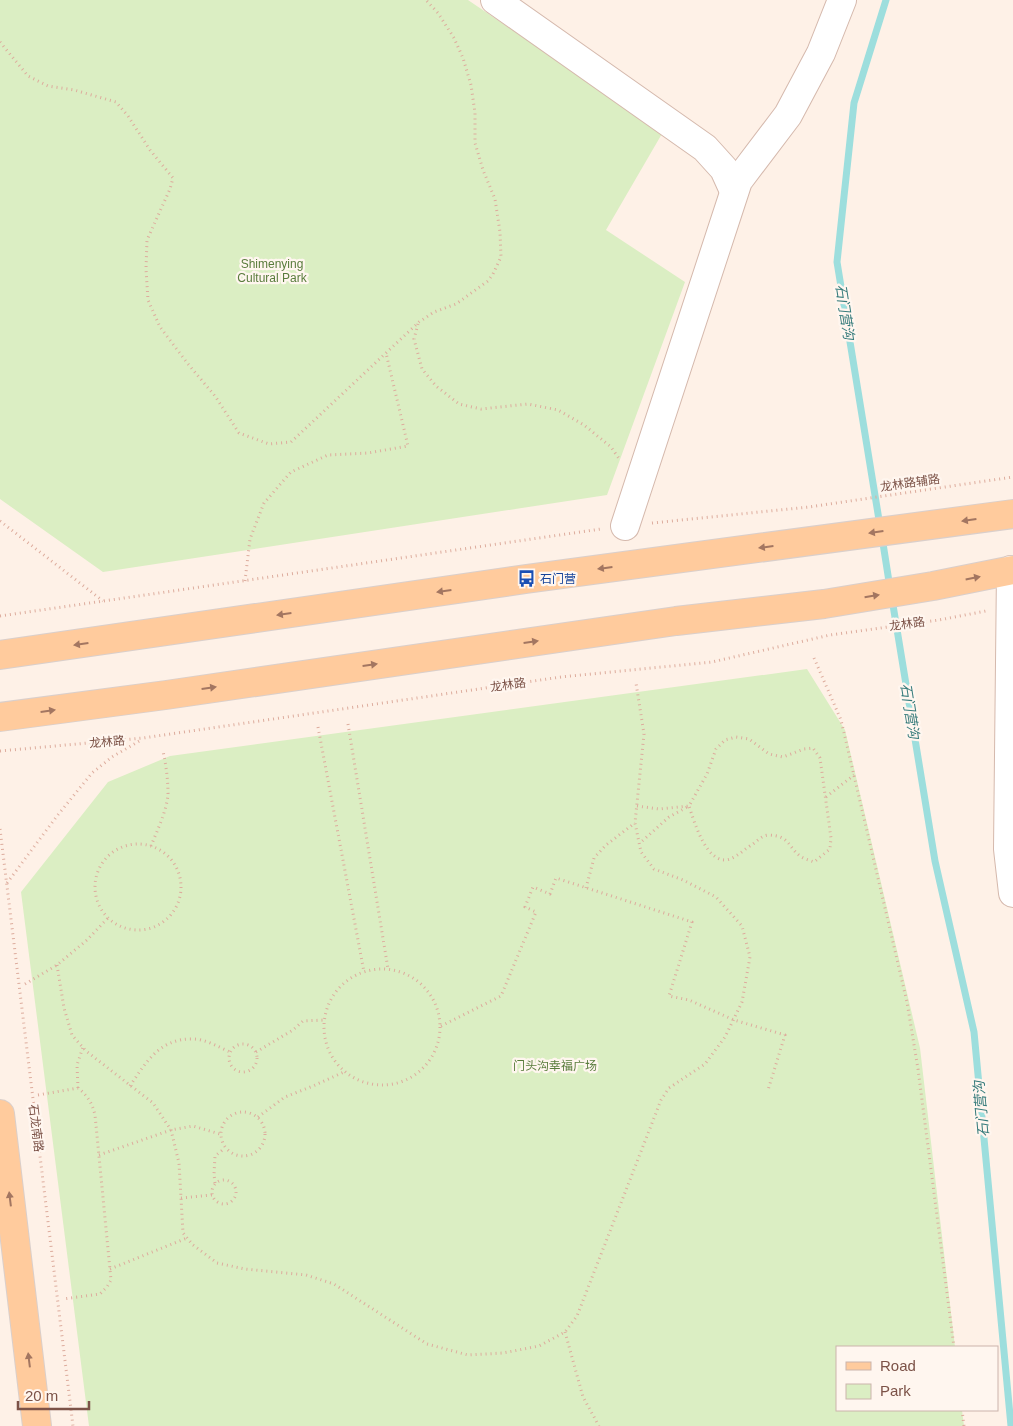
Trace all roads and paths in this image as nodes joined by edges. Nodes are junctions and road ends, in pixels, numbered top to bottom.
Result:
1 (426, 0) edge
2 (495, 0) edge
3 (842, 0) edge
4 (0, 42) edge
5 (734, 190) junction
6 (419, 322) junction
7 (386, 353) junction
8 (621, 462) dead end
9 (1013, 477) edge
10 (1013, 514) edge
11 (0, 521) edge
12 (624, 526) junction
13 (1012, 570) edge
14 (245, 581) junction
15 (103, 601) junction
16 (1012, 606) junction
17 (0, 616) edge
18 (0, 655) edge
19 (814, 658) dead end
20 (636, 683) dead end
21 (0, 717) edge
22 (348, 724) dead end
23 (318, 727) dead end
24 (143, 738) junction
25 (163, 750) dead end
26 (0, 751) edge
27 (854, 775) junction
28 (826, 797) junction
29 (637, 806) junction
30 (689, 806) junction
31 (636, 823) junction
32 (0, 829) edge
33 (640, 843) junction
34 (151, 846) junction
35 (6, 884) junction
36 (586, 888) junction
37 (1013, 893) edge
38 (108, 918) junction
39 (57, 965) junction
40 (388, 970) junction
41 (364, 973) junction
42 (25, 984) dead end
43 (324, 1020) junction
44 (734, 1020) junction
45 (441, 1026) junction
46 (82, 1047) junction
47 (230, 1052) junction
48 (256, 1052) junction
49 (344, 1072) junction
50 (130, 1086) junction
51 (78, 1088) junction
52 (768, 1090) dead end
53 (38, 1095) dead end
54 (0, 1114) edge
55 (258, 1117) junction
56 (171, 1130) junction
57 (220, 1134) junction
58 (225, 1148) junction
59 (99, 1155) junction
60 (215, 1184) junction
61 (212, 1195) junction
62 (181, 1198) junction
63 (187, 1238) junction
64 (110, 1269) junction
65 (62, 1299) dead end
66 (565, 1332) junction
67 (954, 1346) edge
68 (962, 1411) edge
69 (37, 1426) edge
70 (73, 1426) edge
71 (599, 1426) edge
72 (964, 1426) edge

1 - 6 path
2 - 5 street
3 - 5 street
4 - 7 path
5 - 12 street
6 - 7 path
6 - 8 path
7 - 14 path
9 - 12 path, 龙林路辅路
10 -> 18 main road
11 - 15 path
12 - 14 path
13 - 16 street
21 -> 13 main road
14 - 15 path
15 - 17 path
16 - 24 path, 龙林路
16 - 37 street
19 - 27 path
20 - 29 path
22 - 40 path
23 - 41 path
24 - 26 path, 龙林路
24 - 35 path
25 - 34 path
27 - 28 path
27 - 67 path
28 - 30 path
28 - 30 path
29 - 30 path
29 - 31 path
30 - 33 path
31 - 33 path
31 - 36 path
32 - 35 path, 石龙南路
33 - 44 path
34 - 38 path
34 - 38 path
35 - 70 path, 石龙南路
36 - 44 path
36 - 45 path
38 - 39 path
39 - 42 path
39 - 46 path
40 - 41 path
40 - 45 path
41 - 43 path
43 - 48 path
43 - 49 path
44 - 52 path
44 - 66 path
45 - 49 path
46 - 50 path
46 - 51 path
47 - 48 path
47 - 48 path
47 - 50 path
49 - 55 path
50 - 56 path
51 - 53 path
51 - 59 path
69 -> 54 main road
55 - 57 path
55 - 58 path
56 - 57 path
56 - 59 path
56 - 62 path
57 - 58 path
58 - 60 path
59 - 64 path
60 - 61 path
60 - 61 path
61 - 62 path
62 - 63 path
63 - 64 path
63 - 66 path
64 - 65 path
66 - 71 path
68 - 72 path

